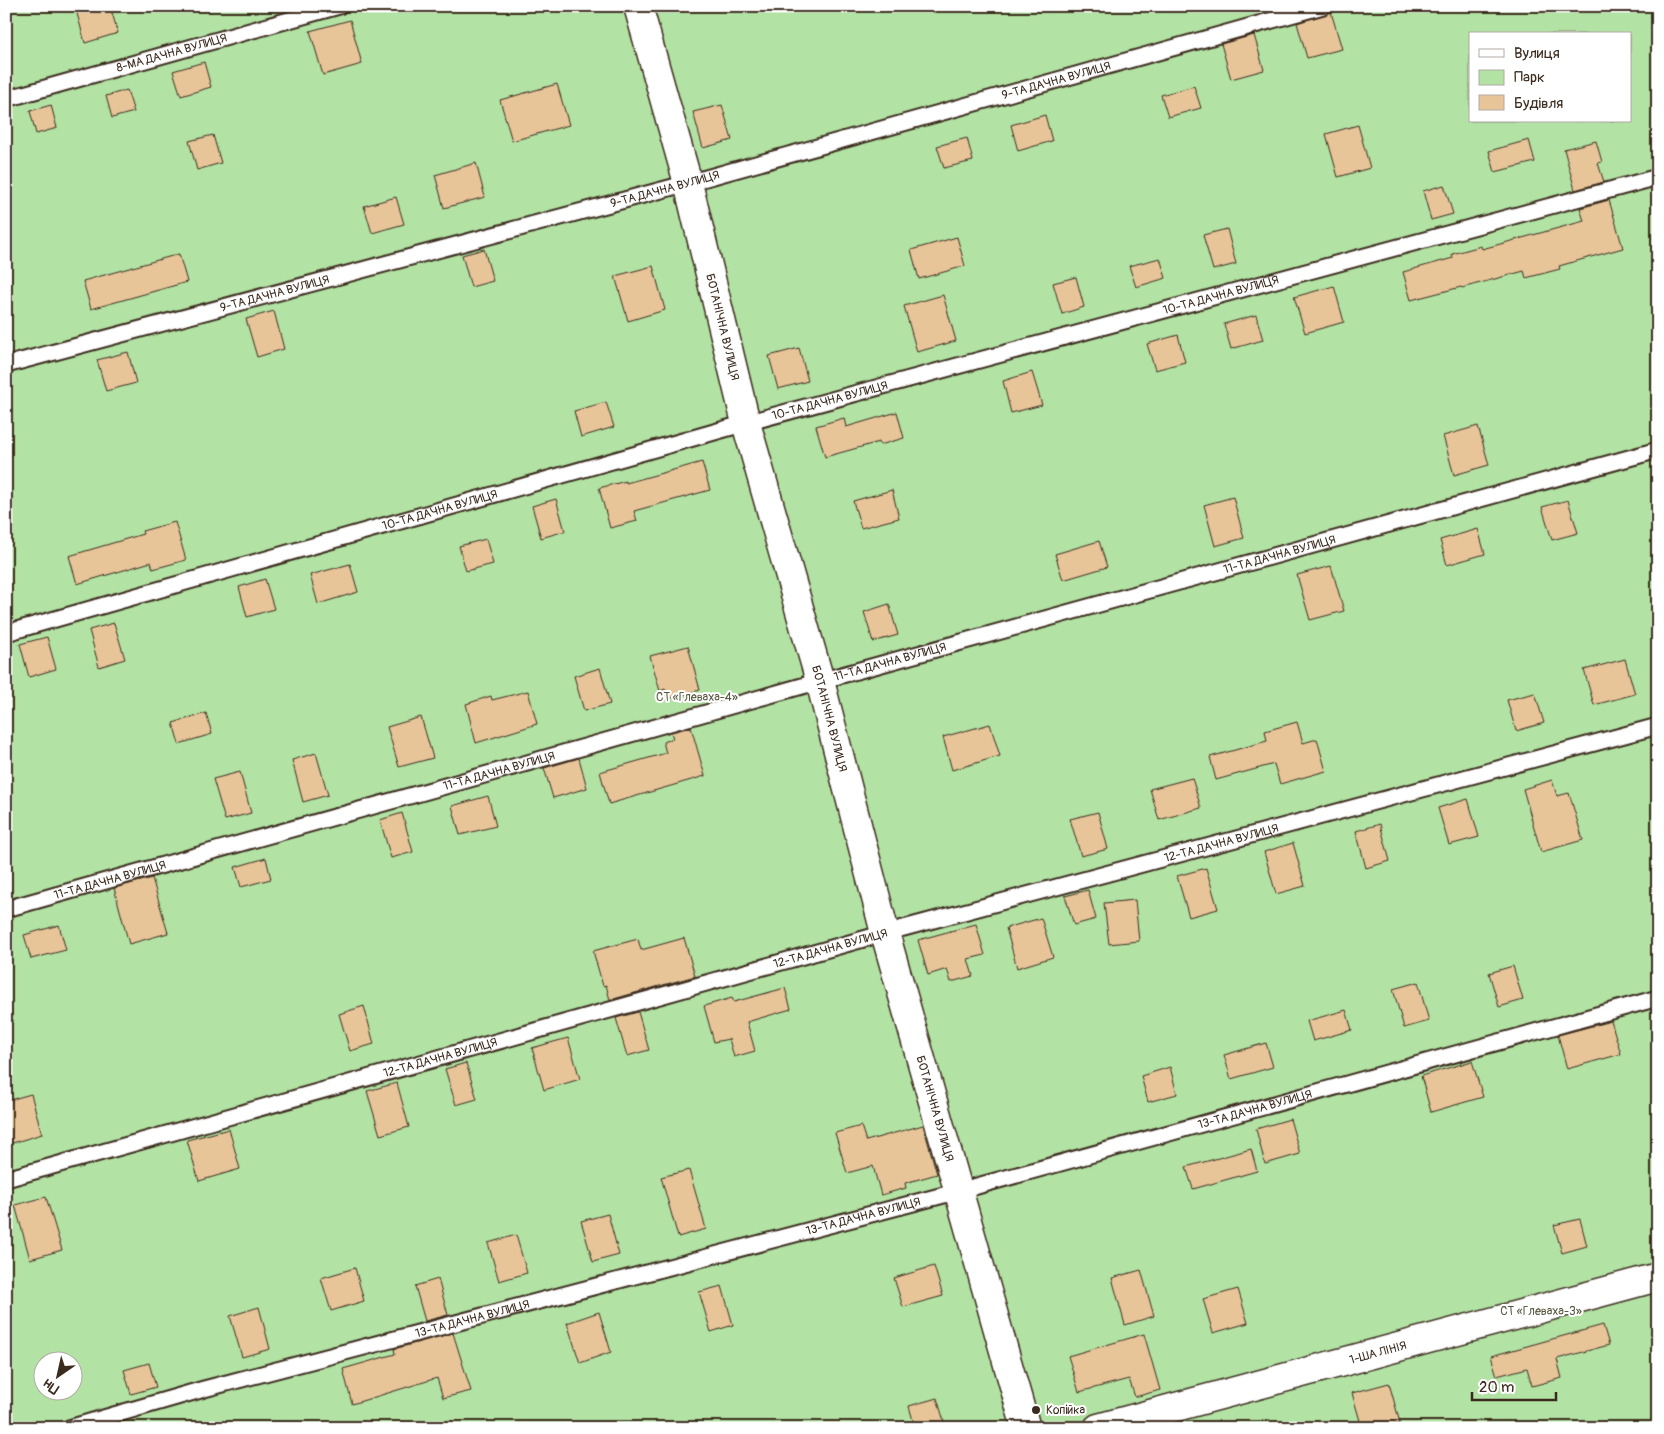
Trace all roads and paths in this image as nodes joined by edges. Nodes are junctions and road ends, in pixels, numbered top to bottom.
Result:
1 (339, 6) edge
2 (638, 6) edge
3 (1323, 6) edge
4 (6, 99) edge
5 (1658, 177) edge
6 (688, 183) junction
7 (6, 365) edge
8 (746, 423) junction
9 (1658, 450) edge
10 (6, 633) edge
11 (820, 681) junction
12 (1658, 726) edge
13 (6, 909) edge
14 (885, 933) junction
15 (1658, 998) edge
16 (6, 1179) edge
17 (959, 1191) junction
18 (1658, 1277) edge
19 (69, 1428) edge
20 (1026, 1428) edge
21 (1098, 1428) edge

1 - 4 lane, 8-МА ДАЧНА ВУЛИЦЯ
2 - 6 street, БОТАНІЧНА ВУЛИЦЯ
3 - 6 lane, 9-ТА ДАЧНА ВУЛИЦЯ
5 - 8 lane, 10-ТА ДАЧНА ВУЛИЦЯ
6 - 7 lane, 9-ТА ДАЧНА ВУЛИЦЯ
6 - 8 street, БОТАНІЧНА ВУЛИЦЯ
8 - 10 lane, 10-ТА ДАЧНА ВУЛИЦЯ
8 - 11 street, БОТАНІЧНА ВУЛИЦЯ
9 - 11 lane, 11-ТА ДАЧНА ВУЛИЦЯ
11 - 13 lane, 11-ТА ДАЧНА ВУЛИЦЯ
11 - 14 street, БОТАНІЧНА ВУЛИЦЯ
12 - 14 lane, 12-ТА ДАЧНА ВУЛИЦЯ
14 - 16 lane, 12-ТА ДАЧНА ВУЛИЦЯ
14 - 17 street, БОТАНІЧНА ВУЛИЦЯ
15 - 17 lane, 13-ТА ДАЧНА ВУЛИЦЯ
17 - 19 lane, 13-ТА ДАЧНА ВУЛИЦЯ
17 - 20 street, БОТАНІЧНА ВУЛИЦЯ
18 - 21 street, 1-ША ЛІНІЯ

